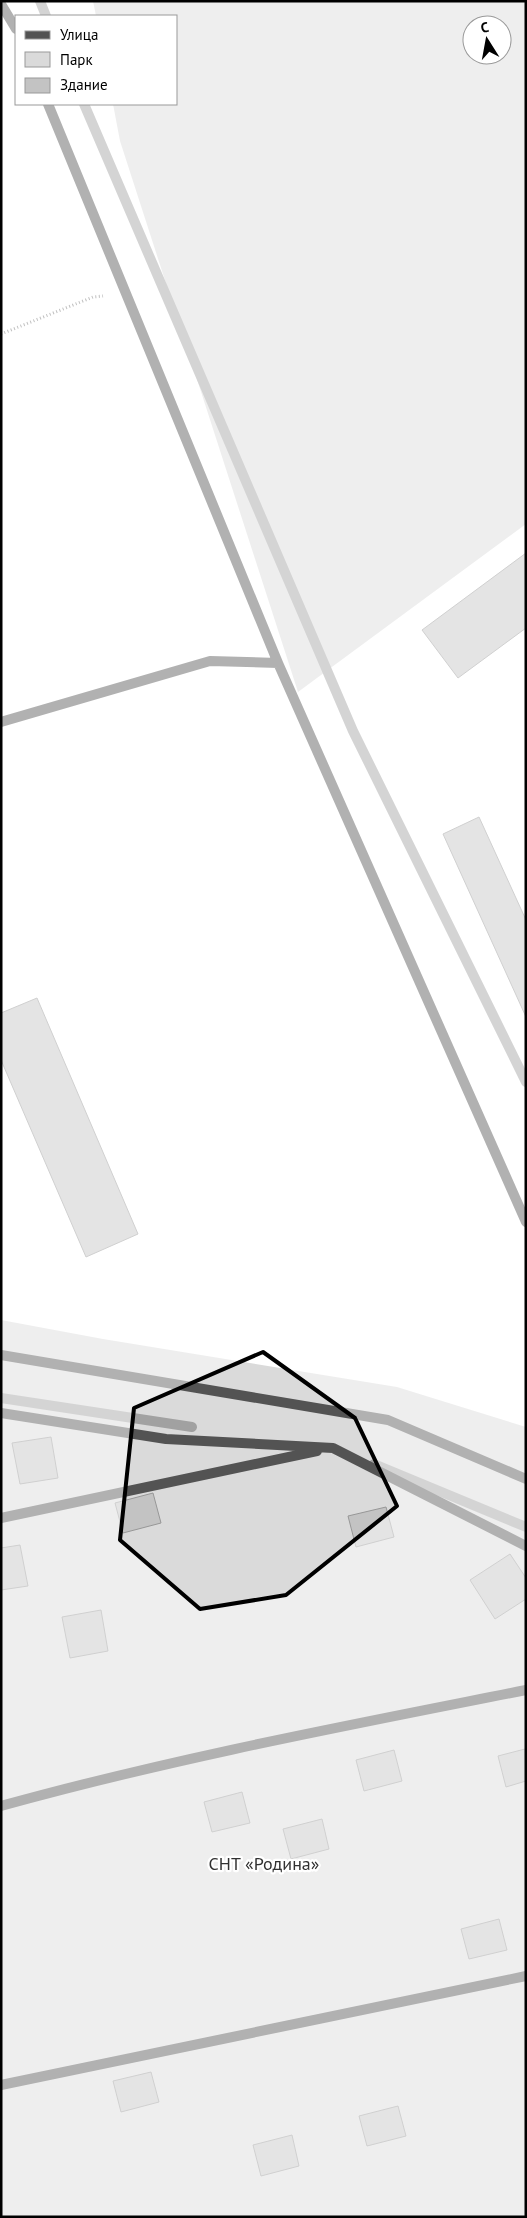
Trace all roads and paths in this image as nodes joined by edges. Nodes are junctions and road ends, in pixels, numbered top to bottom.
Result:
1 (1, 4) edge
2 (15, 27) edge
3 (48, 105) edge
4 (127, 294) junction
5 (1, 334) edge
6 (278, 662) junction
7 (1, 722) edge
8 (526, 1222) edge
9 (1, 1355) edge
10 (1, 1414) edge
11 (333, 1448) junction
12 (526, 1479) edge
13 (1, 1518) edge
14 (526, 1546) edge
15 (526, 1690) edge
16 (1, 1806) edge
17 (526, 1976) edge
18 (1, 2085) edge

1 - 2 street
3 - 4 street
4 - 5 path
4 - 6 street
6 - 7 street
6 - 8 street
9 - 12 street
10 - 11 street
11 - 13 street
11 - 14 street
15 - 16 street
17 - 18 street

